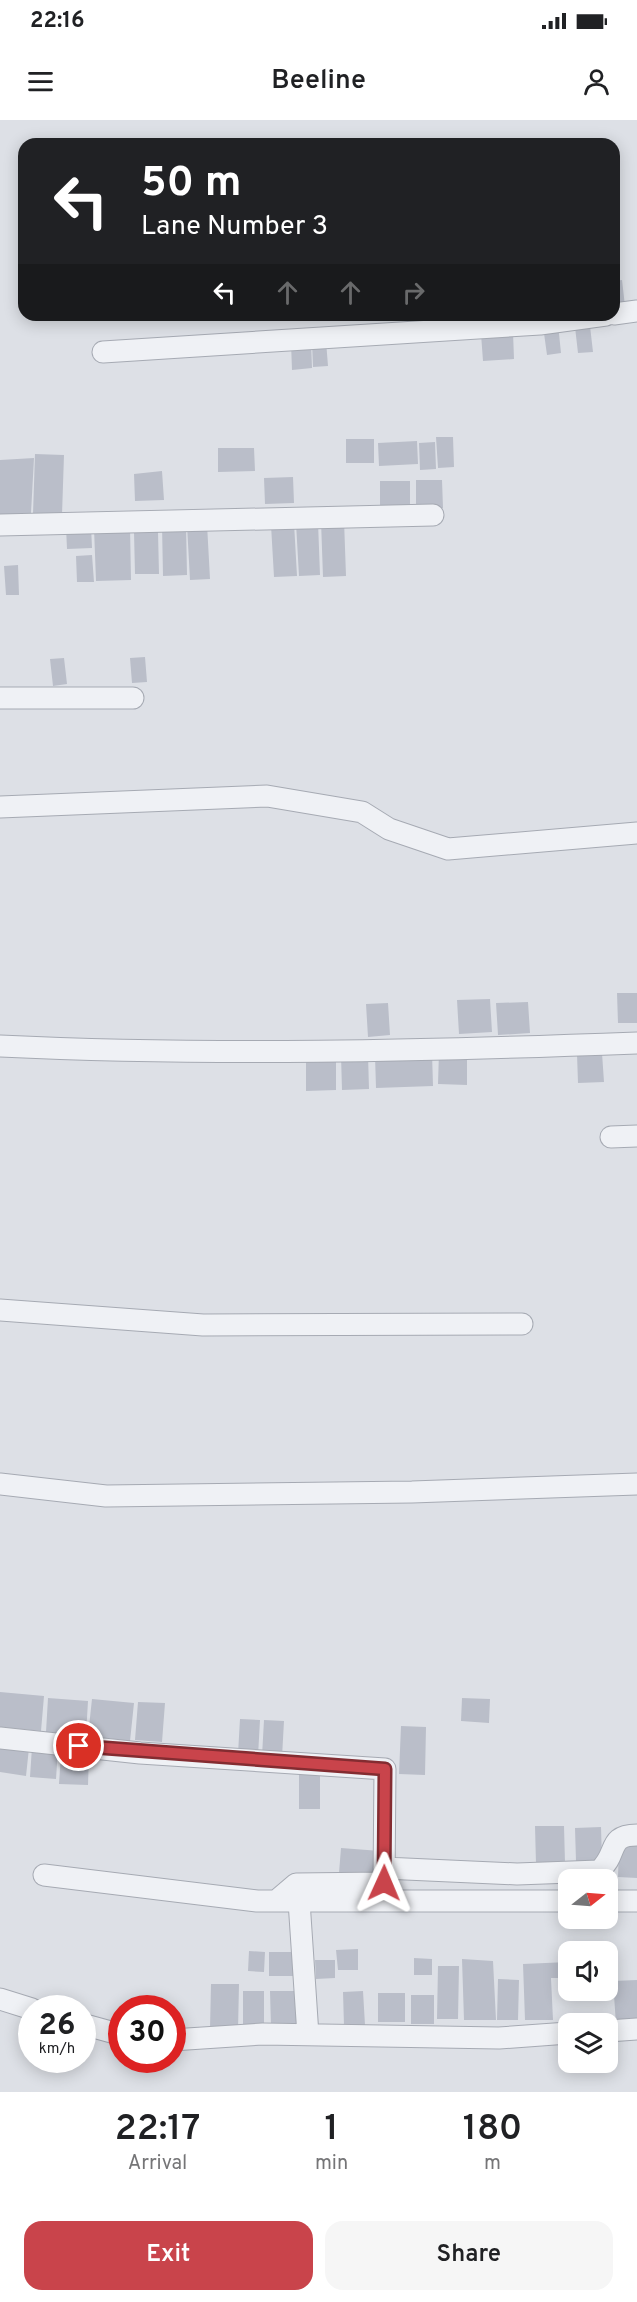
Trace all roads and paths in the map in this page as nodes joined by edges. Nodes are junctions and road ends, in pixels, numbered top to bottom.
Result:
1 (637, 311) edge
2 (620, 313) edge
3 (562, 321) edge
4 (103, 352) dead end
5 (434, 515) dead end
6 (0, 525) edge
7 (0, 698) edge
8 (132, 698) dead end
9 (0, 807) edge
10 (637, 833) edge
11 (637, 1043) edge
12 (0, 1046) edge
13 (611, 1137) dead end
14 (637, 1137) edge
15 (0, 1310) edge
16 (522, 1324) dead end
17 (0, 1484) edge
18 (637, 1484) edge
19 (0, 1738) edge
20 (637, 1834) edge
21 (384, 1868) junction
22 (44, 1875) dead end
23 (276, 1901) junction
24 (299, 1901) junction
25 (558, 1901) edge
26 (618, 1901) edge
27 (637, 1901) edge
28 (0, 1999) edge
29 (18, 2005) edge
30 (637, 2029) edge
31 (618, 2030) edge
32 (558, 2034) edge
33 (308, 2035) junction
34 (186, 2039) edge

1 - 2 street
3 - 4 street
5 - 6 street
7 - 8 street
9 - 10 street
11 - 12 street
13 - 14 street
15 - 16 street
17 - 18 street
19 - 21 street
20 - 21 street
21 - 23 street
22 - 23 street
23 - 24 street
24 - 25 street
24 - 33 street
26 - 27 street
28 - 29 street
30 - 31 street
32 - 33 street
33 - 34 street

